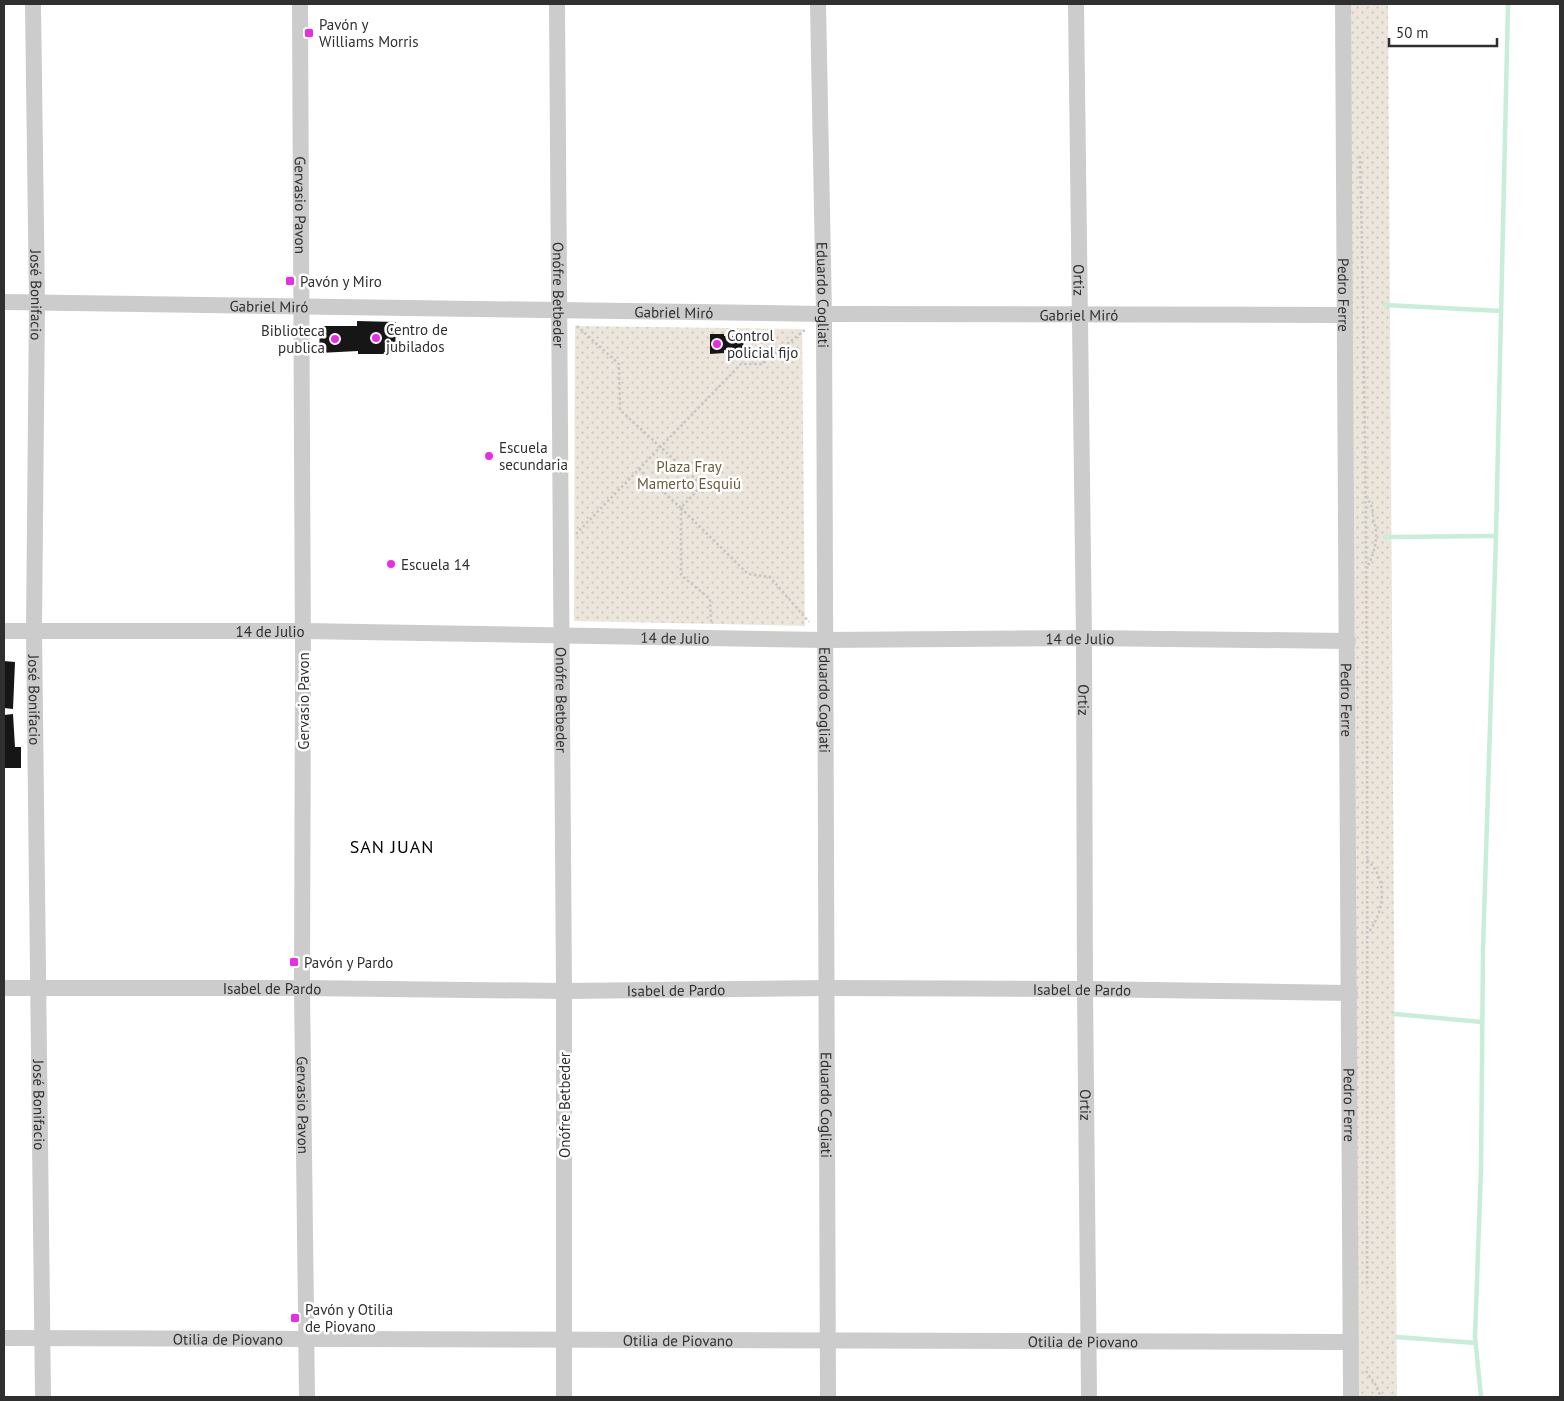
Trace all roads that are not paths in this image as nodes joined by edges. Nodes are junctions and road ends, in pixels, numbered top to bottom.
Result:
1 (33, 4) edge
2 (300, 4) edge
3 (557, 4) edge
4 (818, 4) edge
5 (1076, 4) edge
6 (1343, 4) edge
7 (4, 302) edge
8 (37, 303) junction
9 (302, 306) junction
10 (559, 310) junction
11 (824, 314) junction
12 (1080, 315) junction
13 (1344, 315) junction
14 (4, 631) edge
15 (34, 631) junction
16 (303, 631) junction
17 (562, 636) junction
18 (1084, 638) junction
19 (825, 640) junction
20 (1348, 640) junction
21 (37, 987) junction
22 (4, 988) edge
23 (302, 988) junction
24 (826, 988) junction
25 (1084, 989) junction
26 (564, 991) junction
27 (1350, 993) junction
28 (4, 1338) edge
29 (42, 1338) junction
30 (306, 1340) junction
31 (563, 1340) junction
32 (828, 1341) junction
33 (1088, 1341) junction
34 (1351, 1342) junction
35 (42, 1397) edge
36 (306, 1397) edge
37 (564, 1397) edge
38 (828, 1397) edge
39 (1089, 1397) edge
40 (1351, 1397) edge

1 - 8 street, José Bonifacio
2 - 9 street, Gervasio Pavon
3 - 10 street, Onófre Betbeder
4 - 11 street, Eduardo Cogliati
5 - 12 street, Ortiz
6 - 13 street, Pedro Ferre
7 - 8 street, Gabriel Miró
8 - 9 street, Gabriel Miró
8 - 15 street, José Bonifacio
9 - 10 street, Gabriel Miró
9 - 16 street, Gervasio Pavon
10 - 11 street, Gabriel Miró
10 - 17 street, Onófre Betbeder
11 - 12 street, Gabriel Miró
11 - 19 street, Eduardo Cogliati
12 - 13 street, Gabriel Miró
12 - 18 street, Ortiz
13 - 20 street, Pedro Ferre
14 - 15 street, 14 de Julio
15 - 16 street, 14 de Julio
15 - 21 street, José Bonifacio
16 - 17 street, 14 de Julio
16 - 23 street, Gervasio Pavon
17 - 19 street, 14 de Julio
17 - 26 street, Onófre Betbeder
18 - 19 street, 14 de Julio
18 - 20 street, 14 de Julio
18 - 25 street, Ortiz
19 - 24 street, Eduardo Cogliati
20 - 27 street, Pedro Ferre
21 - 22 street, Isabel de Pardo
21 - 23 street, Isabel de Pardo
21 - 29 street, José Bonifacio
23 - 26 street, Isabel de Pardo
23 - 30 street, Gervasio Pavon
24 - 25 street, Isabel de Pardo
24 - 26 street, Isabel de Pardo
24 - 32 street, Eduardo Cogliati
25 - 27 street, Isabel de Pardo
25 - 33 street, Ortiz
26 - 31 street, Onófre Betbeder
27 - 34 street, Pedro Ferre
28 - 29 street, Otilia de Piovano
29 - 30 street, Otilia de Piovano
29 - 35 street, José Bonifacio
30 - 31 street, Otilia de Piovano
30 - 36 street, Gervasio Pavon
31 - 32 street, Otilia de Piovano
31 - 37 street, Onófre Betbeder
32 - 33 street, Otilia de Piovano
32 - 38 street, Eduardo Cogliati
33 - 34 street, Otilia de Piovano
33 - 39 street, Ortiz
34 - 40 street, Pedro Ferre

